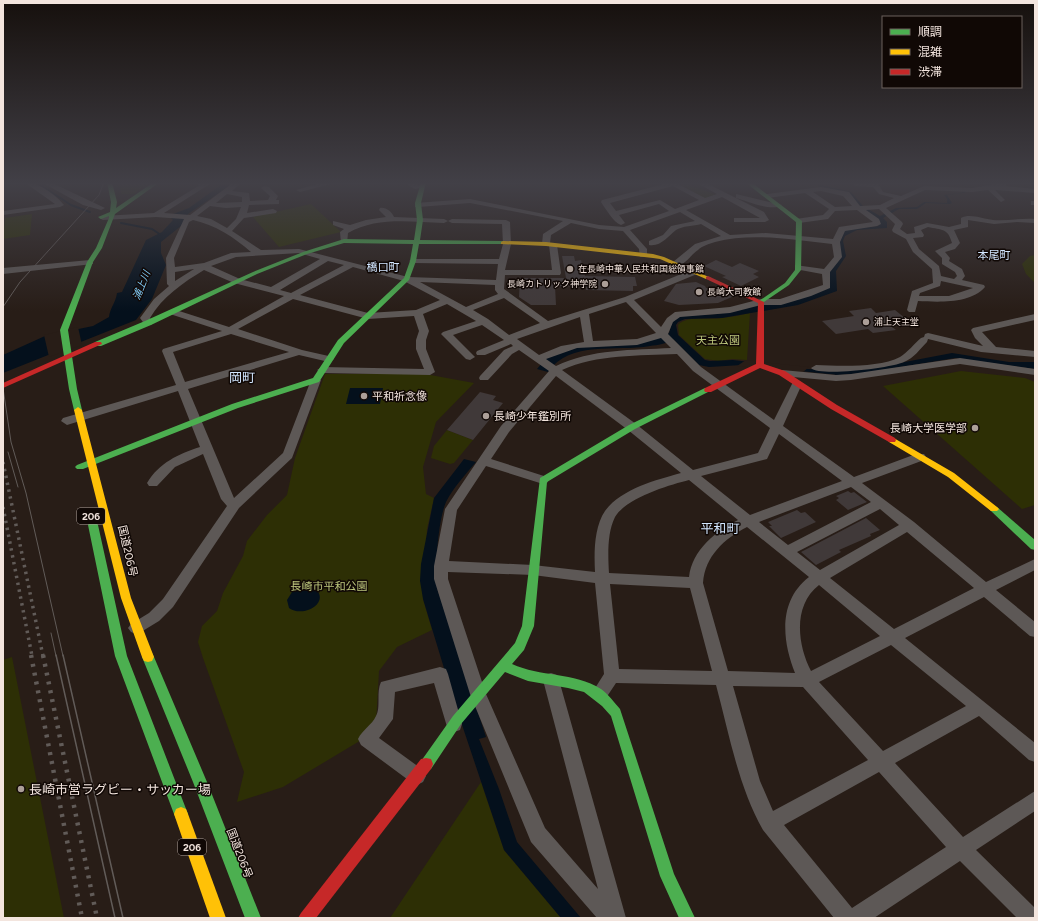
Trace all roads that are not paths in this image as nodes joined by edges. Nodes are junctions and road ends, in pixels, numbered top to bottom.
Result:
1 (98, 225) edge
2 (108, 225) edge
3 (184, 225) edge
4 (216, 225) edge
5 (236, 225) edge
6 (342, 225) edge
7 (360, 225) edge
8 (419, 225) edge
9 (506, 225) edge
10 (562, 225) edge
11 (589, 225) edge
12 (626, 225) edge
13 (688, 225) edge
14 (707, 225) edge
15 (799, 225) edge
16 (870, 225) edge
17 (899, 225) edge
18 (965, 225) edge
19 (623, 226) junction
20 (350, 228) junction
21 (97, 229) dead end
22 (949, 229) junction
23 (227, 231) junction
24 (907, 236) junction
25 (728, 237) junction
26 (799, 238) junction
27 (344, 240) junction
28 (416, 241) junction
29 (836, 242) junction
30 (507, 244) junction
31 (652, 244) dead end
32 (550, 245) junction
33 (86, 251) dead end
34 (287, 252) junction
35 (305, 253) junction
36 (643, 255) junction
37 (326, 259) junction
38 (413, 261) junction
39 (502, 262) junction
40 (86, 263) junction
41 (676, 264) junction
42 (351, 265) junction
43 (204, 266) junction
44 (798, 267) junction
45 (171, 270) junction
46 (3, 271) edge
47 (502, 272) junction
48 (694, 272) junction
49 (826, 272) junction
50 (937, 278) junction
51 (407, 279) junction
52 (237, 281) junction
53 (957, 281) junction
54 (500, 283) junction
55 (175, 286) junction
56 (69, 290) dead end
57 (273, 290) junction
58 (505, 294) junction
59 (291, 296) junction
60 (914, 298) junction
61 (628, 299) junction
62 (448, 300) junction
63 (761, 306) junction
64 (466, 310) junction
65 (912, 310) dead end
66 (173, 312) junction
67 (584, 312) junction
68 (418, 313) junction
69 (368, 316) junction
70 (1035, 317) edge
71 (485, 322) junction
72 (148, 323) junction
73 (547, 324) junction
74 (231, 330) junction
75 (664, 334) junction
76 (515, 341) junction
77 (589, 344) junction
78 (676, 347) junction
79 (992, 349) junction
80 (299, 352) junction
81 (481, 353) dead end
82 (1035, 354) edge
83 (62, 355) junction
84 (470, 357) dead end
85 (329, 359) junction
86 (541, 359) junction
87 (760, 365) junction
88 (554, 369) junction
89 (60, 372) dead end
90 (1035, 372) edge
91 (782, 373) joint
92 (319, 375) junction
93 (484, 378) dead end
94 (797, 379) junction
95 (719, 384) junction
96 (3, 386) edge
97 (182, 386) junction
98 (80, 417) junction
99 (67, 421) dead end
100 (196, 422) junction
101 (776, 426) junction
102 (632, 427) junction
103 (206, 449) junction
104 (920, 457) junction
105 (482, 461) junction
106 (92, 462) junction
107 (79, 467) dead end
108 (689, 474) junction
109 (543, 480) junction
110 (852, 482) junction
111 (153, 483) dead end
112 (880, 503) junction
113 (234, 505) junction
114 (90, 512) dead end
115 (747, 521) junction
116 (909, 525) junction
117 (1035, 546) edge
118 (785, 552) junction
119 (1035, 564) edge
120 (441, 566) junction
121 (533, 570) junction
122 (602, 578) junction
123 (819, 578) junction
124 (696, 583) junction
125 (985, 589) junction
126 (136, 628) junction
127 (1035, 631) edge
128 (891, 636) junction
129 (503, 666) junction
130 (612, 676) junction
131 (724, 678) junction
132 (551, 680) junction
133 (808, 680) junction
134 (600, 693) junction
135 (477, 696) junction
136 (980, 707) junction
137 (456, 722) junction
138 (1035, 754) edge
139 (880, 761) junction
140 (417, 776) junction
141 (1035, 800) edge
142 (770, 823) junction
143 (961, 849) junction
144 (218, 918) edge
145 (253, 918) edge
146 (306, 918) edge
147 (610, 918) edge
148 (616, 918) edge
149 (687, 918) edge
150 (846, 918) edge
151 (856, 918) edge
152 (1031, 918) edge

1 - 21 main road
2 - 40 main road, 国道206号 / 206
3 - 45 street
4 - 23 street
5 - 23 street
6 - 20 street
7 - 20 street
8 - 28 main road
9 - 30 street
10 - 32 street
11 - 19 street
12 - 19 street
13 - 31 street
14 - 25 street
15 - 26 main road
16 - 29 street
17 - 24 street
18 - 22 street
19 - 36 street
20 - 27 street
22 - 24 street
22 - 53 street
23 - 34 street
24 - 50 street
25 - 26 street
25 - 41 street
26 - 29 street
26 - 44 main road
27 - 28 main road
27 - 35 main road
28 - 30 main road
28 - 38 main road
29 - 49 street
30 - 32 main road
30 - 39 street
32 - 36 main road
32 - 47 street
33 - 40 main road, 国道206号 / 206
34 - 35 street
34 - 43 street
35 - 37 street
35 - 52 main road
36 - 41 main road
37 - 42 street
37 - 57 street
38 - 39 street
38 - 51 main road
39 - 47 street
40 - 46 street
40 - 56 main road, 国道206号 / 206
40 - 83 main road, 国道206号 / 206
41 - 48 main road
42 - 51 street
42 - 59 street
43 - 45 street
43 - 52 street
43 - 55 street
44 - 49 street
44 - 63 main road
45 - 55 street
47 - 54 street
48 - 61 street
48 - 63 main road
49 - 63 street
50 - 53 street
50 - 60 street
51 - 54 street
51 - 62 street
51 - 69 main road
52 - 57 street
52 - 66 main road
53 - 60 street
54 - 58 street
55 - 72 street
57 - 59 street
58 - 64 street
58 - 73 street
59 - 69 street
59 - 74 street
60 - 65 street
61 - 67 street
61 - 75 street
62 - 64 street
62 - 68 street
63 - 75 street
63 - 87 main road
64 - 71 street
66 - 72 main road
66 - 74 street
67 - 73 street
67 - 77 street
68 - 69 street
68 - 92 street
69 - 85 main road
70 - 79 street
71 - 76 street
71 - 84 street
72 - 83 main road
73 - 76 street
74 - 80 street
74 - 97 street
75 - 77 street
75 - 78 street
76 - 81 street
76 - 86 street
76 - 93 street
77 - 86 street
78 - 88 street
78 - 95 street
79 - 82 street
79 - 94 street
80 - 85 street
80 - 97 street
83 - 89 main road, 国道206号 / 206
83 - 96 main road
83 - 98 main road, 国道206号 / 206
85 - 92 main road
86 - 88 street
87 - 91 main road
87 - 95 main road
88 - 102 street
88 - 105 street
90 - 94 street
91 - 94 street
92 - 100 main road
92 - 113 street
94 - 101 street
94 - 104 main road
95 - 101 street
95 - 102 main road
97 - 98 street
97 - 100 street
98 - 99 street
98 - 106 main road, 国道206号 / 206
100 - 103 street
100 - 106 main road
101 - 108 street
101 - 110 street
102 - 108 street
102 - 109 main road
103 - 111 street
103 - 113 street
104 - 110 street
104 - 117 main road
105 - 109 street
105 - 120 street
106 - 107 main road
106 - 126 main road, 国道206号 / 206
108 - 115 street
108 - 122 street
109 - 121 main road
110 - 112 street
110 - 115 street
112 - 116 street
112 - 118 street
113 - 126 street
114 - 144 main road, 206
115 - 118 street
115 - 124 street
116 - 123 street
116 - 125 street
118 - 123 street
119 - 125 street
120 - 121 street
120 - 135 street
121 - 122 street
121 - 129 main road
122 - 124 street
122 - 130 street
123 - 128 street
123 - 133 street
124 - 131 street
125 - 127 street
125 - 128 street
126 - 145 main road, 国道206号 / 206
128 - 133 street
128 - 136 street
129 - 132 main road
129 - 135 main road
130 - 131 street
130 - 134 street
131 - 133 street
131 - 142 street
132 - 134 main road
132 - 148 street
133 - 139 street
134 - 149 main road
135 - 137 main road
135 - 147 street
136 - 138 street
136 - 139 street
137 - 140 main road
137 - 140 street
139 - 142 street
139 - 143 street
140 - 146 main road
141 - 143 street
142 - 150 street
143 - 151 street
143 - 152 street

